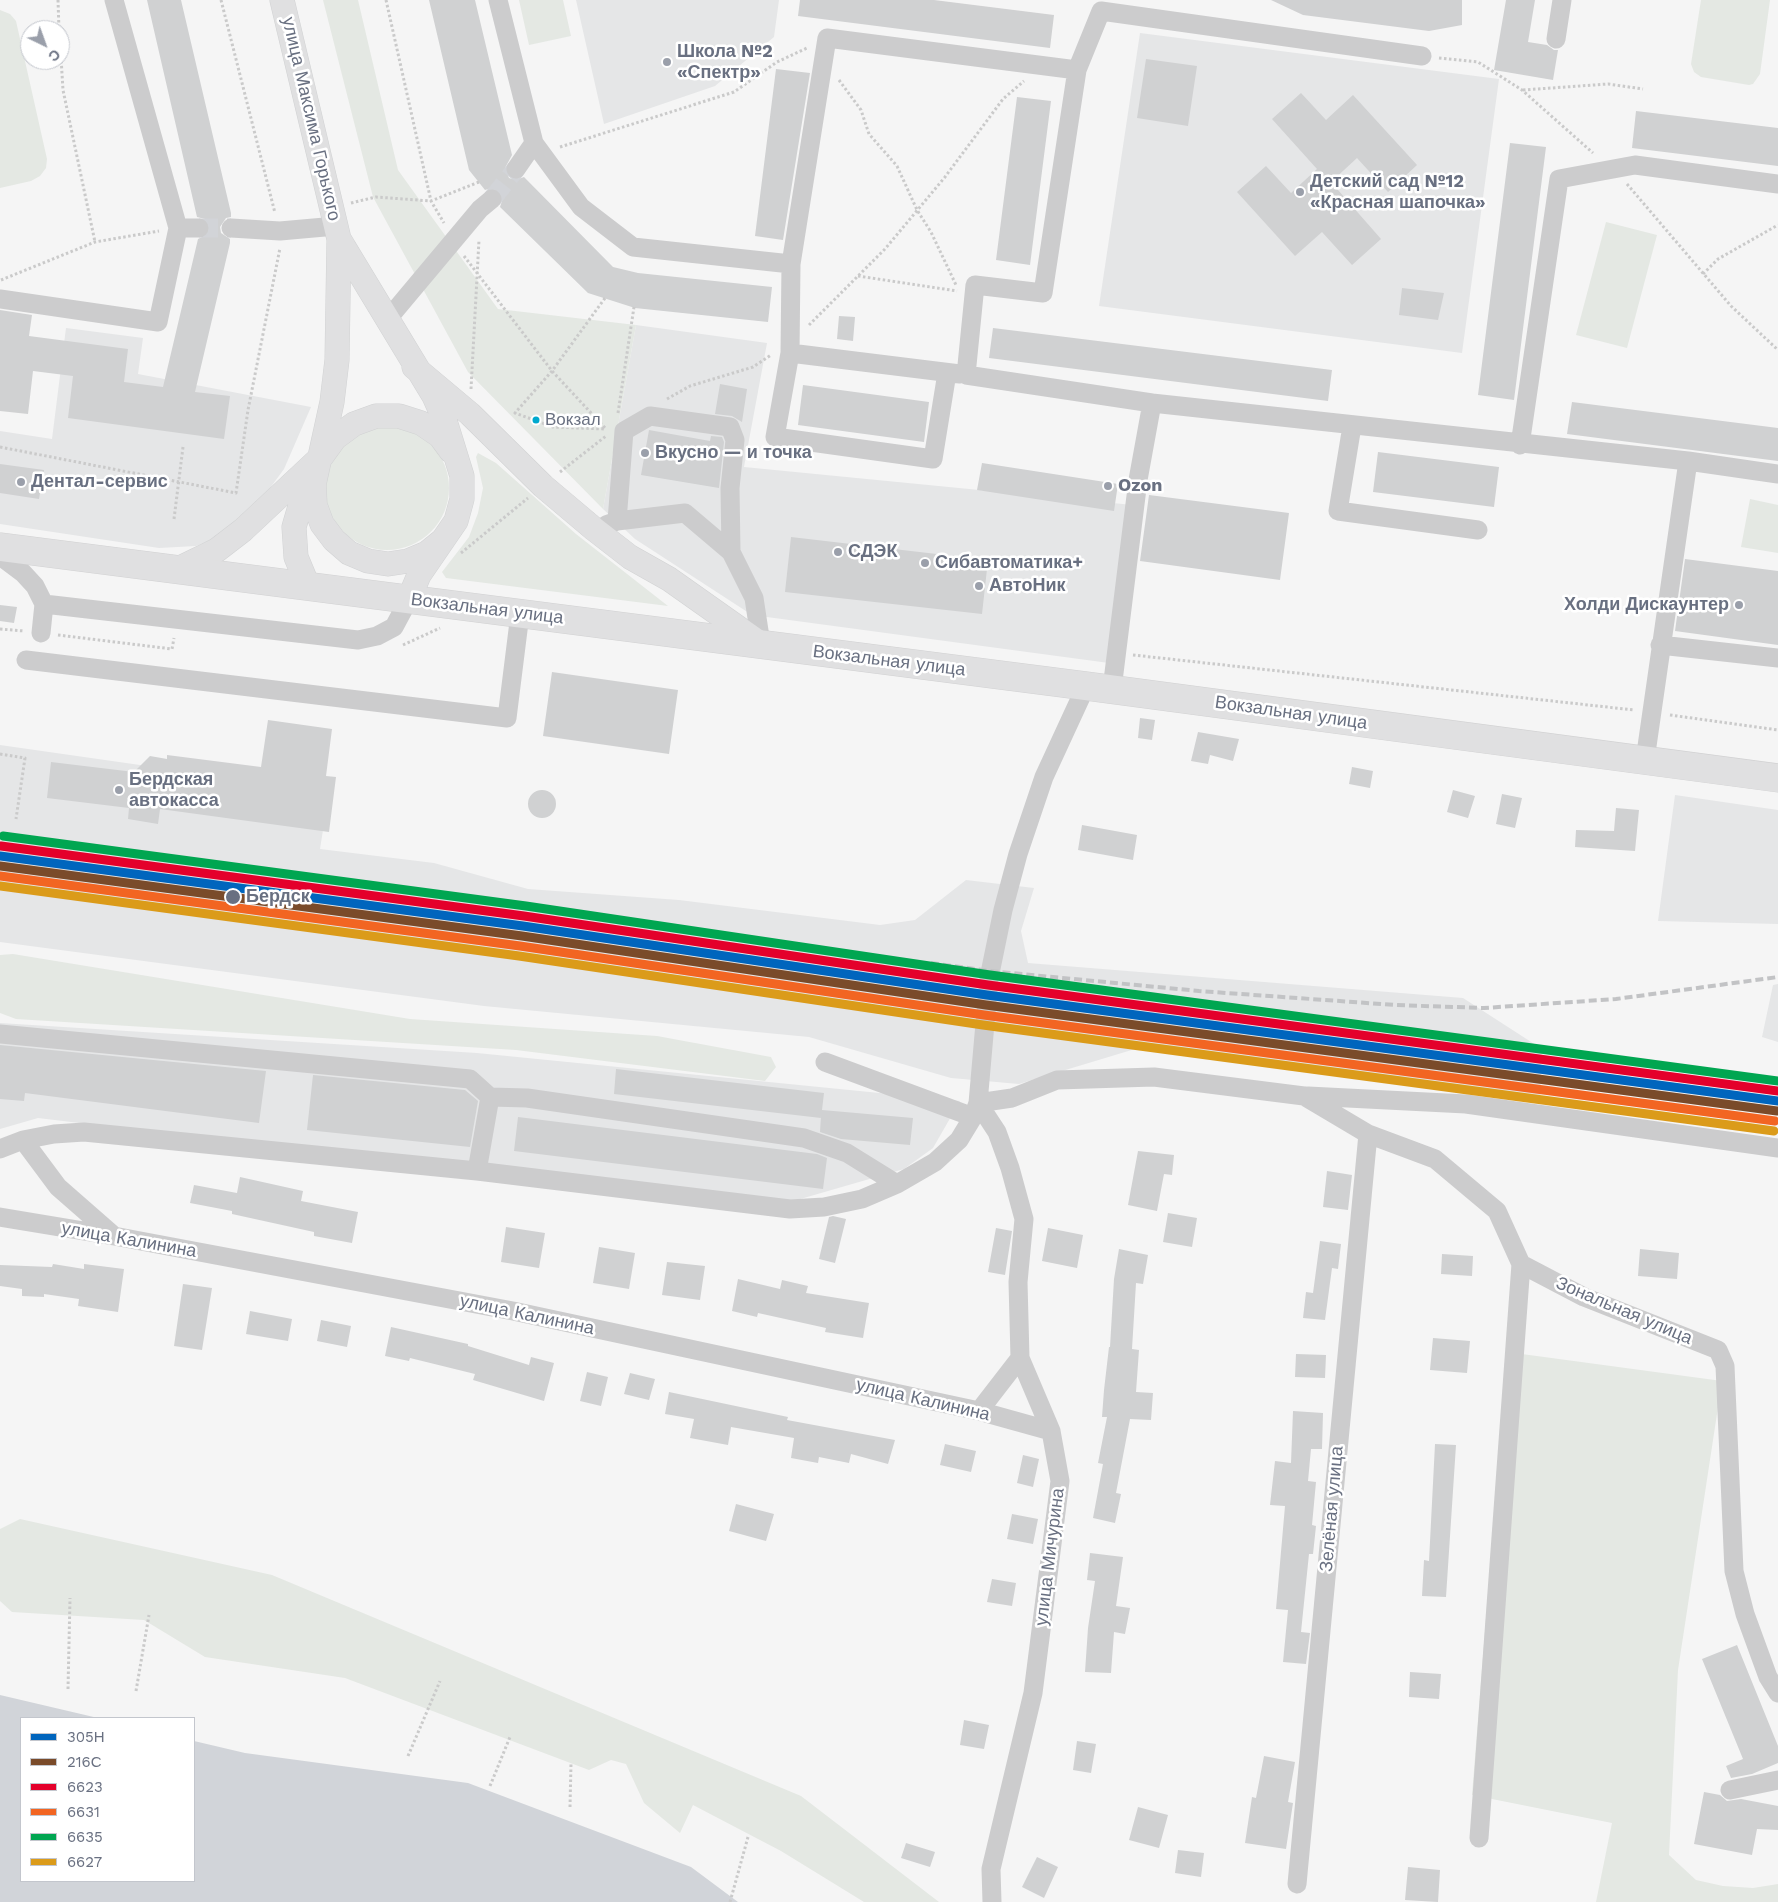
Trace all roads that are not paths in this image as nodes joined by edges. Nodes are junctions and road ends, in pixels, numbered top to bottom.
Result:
1 (114, 0) edge
2 (282, 0) edge
3 (498, 0) edge
4 (1562, 0) edge
5 (1556, 39) dead end
6 (1422, 56) dead end
7 (1077, 70) junction
8 (538, 148) junction
9 (516, 169) tunnel mouth
10 (1778, 184) edge
11 (486, 204) tunnel mouth
12 (336, 224) junction
13 (178, 228) junction
14 (199, 228) tunnel mouth
15 (231, 228) tunnel mouth
16 (791, 264) junction
17 (0, 299) edge
18 (387, 320) junction
19 (790, 348) junction
20 (414, 368) junction
21 (947, 373) junction
22 (966, 375) junction
23 (1152, 403) junction
24 (1352, 426) junction
25 (1520, 445) junction
26 (454, 454) junction
27 (322, 456) junction
28 (1688, 461) junction
29 (1778, 474) edge
30 (314, 484) junction
31 (616, 522) junction
32 (594, 529) junction
33 (1478, 530) dead end
34 (0, 547) edge
35 (451, 547) junction
36 (731, 552) junction
37 (0, 556) edge
38 (180, 568) junction
39 (308, 586) junction
40 (407, 590) junction
41 (44, 604) junction
42 (520, 614) junction
43 (41, 633) road end
44 (762, 644) junction
45 (1660, 645) junction
46 (1778, 658) edge
47 (26, 660) dead end
48 (1099, 688) junction
49 (1645, 760) junction
50 (1778, 778) edge
51 (0, 1034) edge
52 (825, 1062) dead end
53 (1304, 1096) junction
54 (490, 1097) junction
55 (976, 1110) junction
56 (1368, 1134) junction
57 (23, 1140) junction
58 (0, 1148) edge
59 (1778, 1148) edge
60 (476, 1171) junction
61 (896, 1184) junction
62 (0, 1217) edge
63 (114, 1236) junction
64 (1521, 1264) junction
65 (1020, 1358) junction
66 (979, 1411) junction
67 (1051, 1431) junction
68 (1778, 1694) edge
69 (1778, 1780) edge
70 (1730, 1790) dead end
71 (1479, 1838) dead end
72 (1296, 1884) dead end
73 (992, 1902) edge

1 - 13 street
2 - 12 main road, улица Максима Горького
3 - 8 street
4 - 5 street
6 - 7 street
7 - 16 street
7 - 22 street
8 - 9 street
8 - 16 street
10 - 25 street
11 - 18 street
12 - 15 street
12 - 18 main road
12 - 27 main road
13 - 14 street
13 - 17 street
16 - 19 street
18 - 20 main road
19 - 21 street
19 - 21 street
20 - 26 main road
20 - 32 main road
21 - 22 street
22 - 23 street
23 - 24 street
23 - 48 street
24 - 25 street
24 - 33 street
25 - 28 street
26 - 27 main road
26 - 35 main road
27 - 30 main road
27 - 38 main road
28 - 29 street
28 - 45 street
30 - 35 main road
30 - 39 main road
31 - 32 street
31 - 36 street
31 - 36 street
32 - 44 main road
34 - 38 highway, Вокзальная улица
35 - 40 main road
36 - 44 street
37 - 41 street
38 - 39 highway, Вокзальная улица
39 - 40 highway, Вокзальная улица
40 - 41 street
40 - 42 highway, Вокзальная улица
41 - 43 street
42 - 44 highway, Вокзальная улица
42 - 47 street
44 - 48 highway, Вокзальная улица
45 - 46 street
45 - 49 street
48 - 49 highway, Вокзальная улица
48 - 55 street
49 - 50 highway, Вокзальная улица
51 - 54 street
52 - 55 street
53 - 55 street
53 - 56 street
53 - 59 street
54 - 60 street
54 - 61 street
55 - 61 street
55 - 65 street, улица Мичурина
56 - 64 street
56 - 72 street, Зелёная улица
57 - 58 street
57 - 60 street
57 - 63 street
60 - 61 street
62 - 63 street, улица Калинина
63 - 66 street, улица Калинина
64 - 68 street, Зональная улица
64 - 71 street
65 - 66 street
65 - 67 street, улица Мичурина
66 - 67 street, улица Калинина
67 - 73 street, улица Мичурина
69 - 70 street

